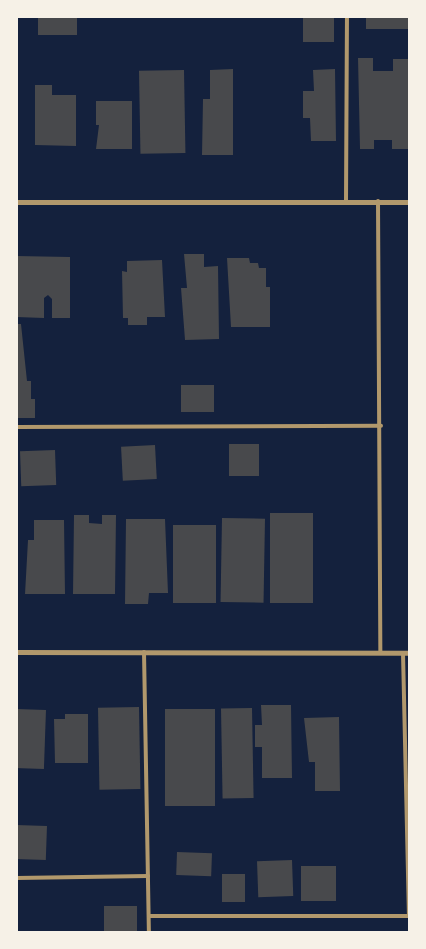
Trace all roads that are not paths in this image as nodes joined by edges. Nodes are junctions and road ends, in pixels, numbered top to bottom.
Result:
1 (347, 16) edge
2 (378, 201) junction
3 (16, 202) edge
4 (346, 202) junction
5 (410, 202) edge
6 (381, 426) junction
7 (16, 427) edge
8 (16, 652) edge
9 (144, 652) junction
10 (380, 653) junction
11 (403, 653) junction
12 (410, 653) edge
13 (148, 876) junction
14 (16, 878) edge
15 (149, 916) junction
16 (409, 916) edge
17 (149, 933) edge

1 - 4 lane
2 - 4 street
2 - 5 street
2 - 6 lane
3 - 4 street
6 - 7 lane
6 - 10 lane
8 - 9 street
9 - 10 street
9 - 13 lane
10 - 11 street
11 - 12 street
11 - 16 lane
13 - 14 lane
13 - 15 lane
15 - 16 lane
15 - 17 lane

